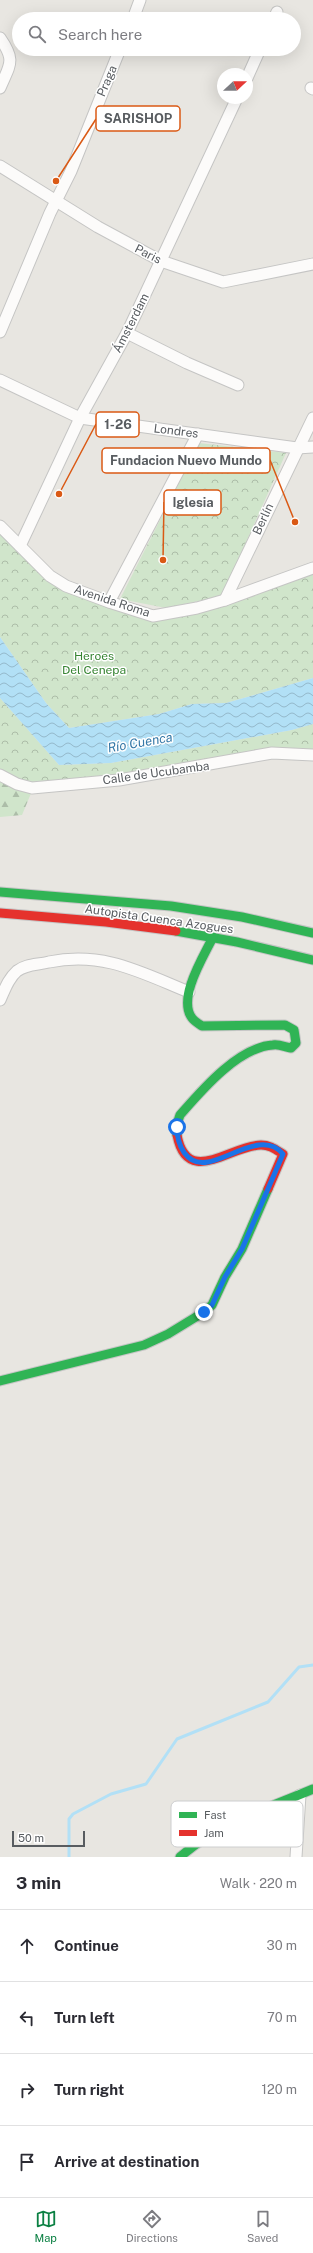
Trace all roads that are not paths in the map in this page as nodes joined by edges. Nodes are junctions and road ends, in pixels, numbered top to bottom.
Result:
1 (140, 0) edge
2 (136, 12) edge
3 (0, 38) edge
4 (117, 56) edge
5 (257, 56) edge
6 (251, 68) edge
7 (0, 88) edge
8 (235, 104) edge
9 (0, 166) edge
10 (56, 202) junction
11 (161, 261) junction
12 (313, 264) edge
13 (0, 332) edge
14 (127, 333) junction
15 (0, 380) edge
16 (238, 385) dead end
17 (80, 418) junction
18 (313, 418) edge
19 (198, 434) junction
20 (313, 447) edge
21 (297, 448) junction
22 (0, 526) edge
23 (20, 546) junction
24 (313, 568) edge
25 (225, 600) junction
26 (109, 602) junction
27 (313, 754) edge
28 (0, 775) edge
29 (0, 892) edge
30 (0, 913) edge
31 (313, 933) edge
32 (213, 937) junction
33 (313, 960) edge
34 (189, 992) junction
35 (0, 1000) edge
36 (0, 1381) edge
37 (313, 1789) edge
38 (300, 1795) junction
39 (286, 1801) edge
40 (300, 1801) edge
41 (190, 1847) edge
42 (297, 1847) edge
43 (180, 1857) edge
44 (296, 1857) edge

1 - 2 street
3 - 7 street
4 - 10 street, Praga
5 - 6 street
8 - 11 street, Ámsterdam
9 - 10 street, Paris
10 - 11 street, Paris
10 - 13 street, Praga
11 - 12 street, Paris
11 - 14 street, Ámsterdam
14 - 16 street
14 - 17 street, Ámsterdam
15 - 17 street, Londres
17 - 19 street, Londres
17 - 23 street, Ámsterdam
18 - 21 street, Berlín
19 - 21 street, Londres
19 - 26 street
20 - 21 street, Londres
21 - 25 street, Berlín
22 - 23 street, Avenida Roma
23 - 26 street, Avenida Roma
24 - 25 street, Avenida Roma
25 - 26 street, Avenida Roma
27 - 28 street, Calle de Ucubamba
29 - 31 main road, Autopista Cuenca Azogues
30 - 32 main road, Autopista Cuenca Azogues
32 - 33 main road, Autopista Cuenca Azogues
32 - 34 main road
34 - 35 street
34 - 36 main road
37 - 38 main road
38 - 39 main road
38 - 40 street
41 - 43 main road
42 - 44 street

